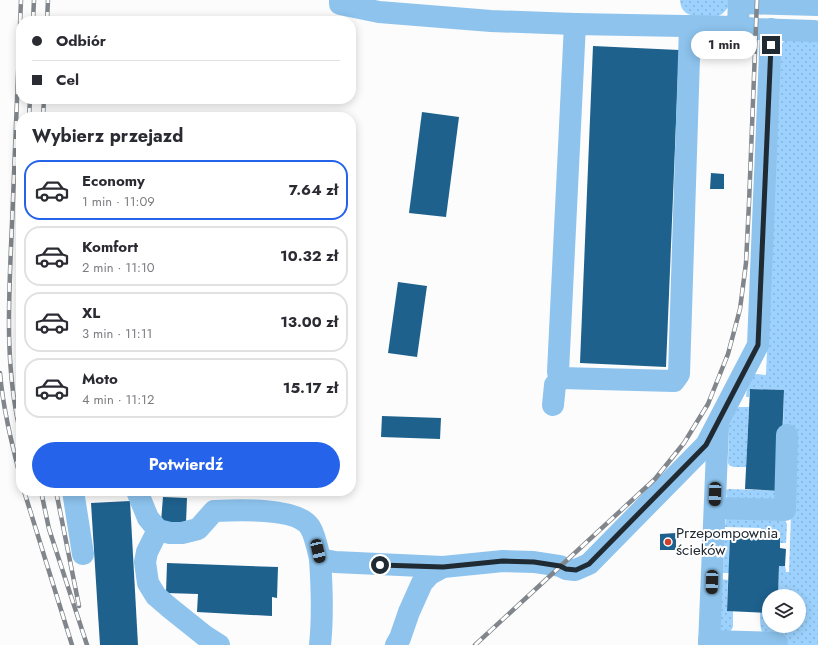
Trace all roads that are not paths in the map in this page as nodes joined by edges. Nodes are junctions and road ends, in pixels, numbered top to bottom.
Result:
1 (340, 0) edge
2 (739, 2) edge
3 (818, 5) edge
4 (575, 24) junction
5 (690, 26) junction
6 (738, 26) junction
7 (771, 29) junction
8 (814, 30) dead end
9 (561, 378) junction
10 (553, 406) dead end
11 (718, 422) junction
12 (787, 436) dead end
13 (74, 496) edge
14 (139, 496) edge
15 (715, 508) junction
16 (158, 530) junction
17 (83, 554) dead end
18 (320, 560) junction
19 (443, 567) junction
20 (709, 643) edge
21 (777, 643) dead end
22 (218, 645) edge
23 (320, 645) edge
24 (396, 645) edge

1 - 4 lane
2 - 3 lane
2 - 6 lane
4 - 5 lane
4 - 9 lane
5 - 6 lane
5 - 9 lane
6 - 7 lane
7 - 8 lane
7 - 11 lane
9 - 10 lane
11 - 15 lane
11 - 19 lane
12 - 15 lane
13 - 17 lane
14 - 16 lane
15 - 20 lane
16 - 18 lane
16 - 22 lane
18 - 19 lane
18 - 23 lane
19 - 24 lane
20 - 21 lane

